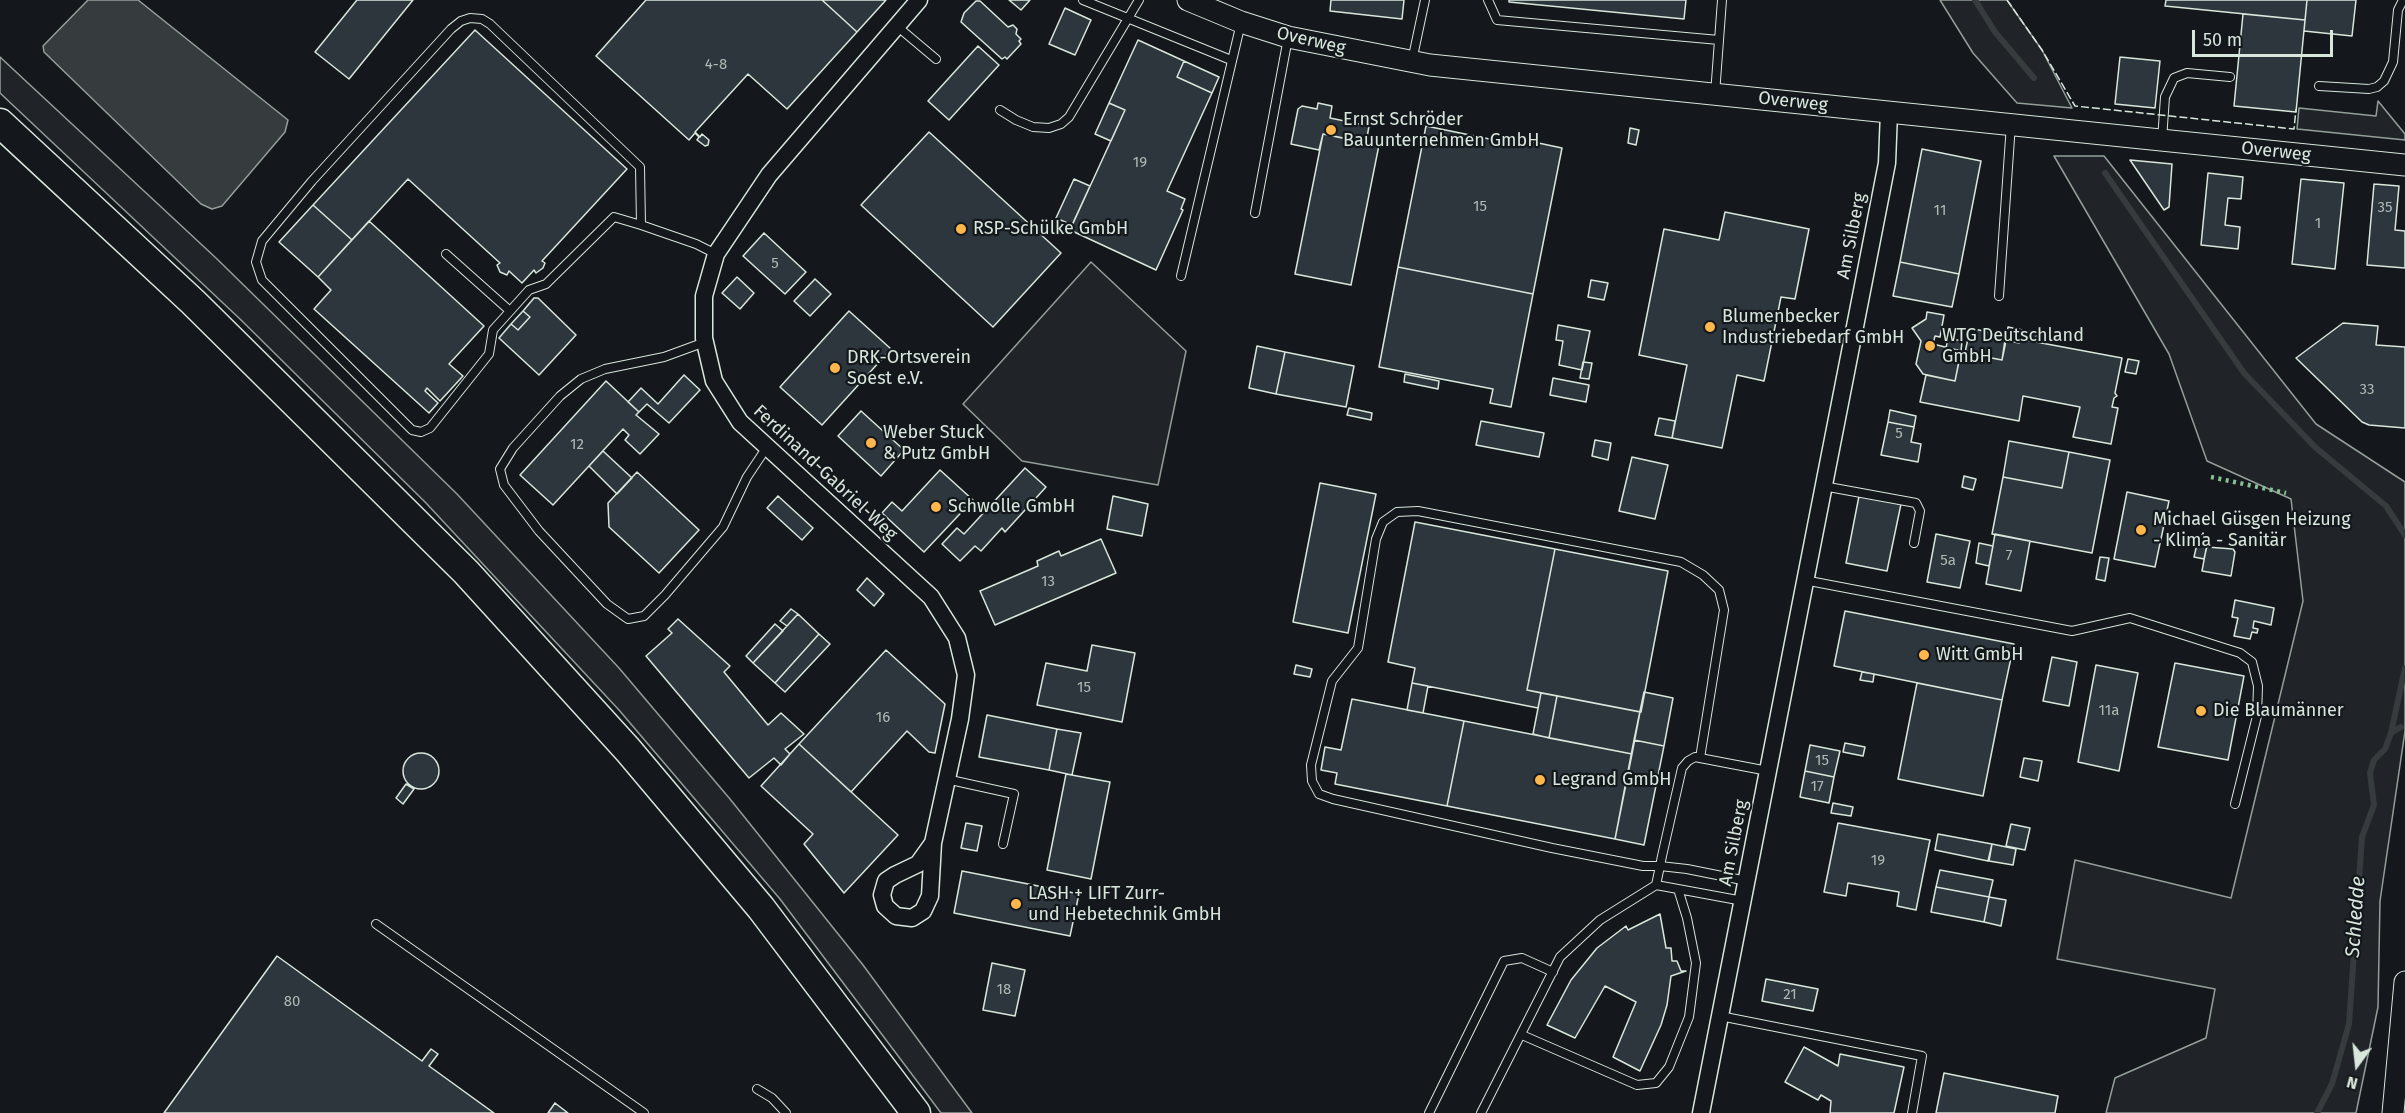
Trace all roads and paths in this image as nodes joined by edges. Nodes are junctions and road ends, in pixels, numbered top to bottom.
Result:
1 (920, 0) edge
2 (1083, 0) edge
3 (1139, 0) edge
4 (1188, 0) edge
5 (1425, 0) edge
6 (1488, 0) edge
7 (1722, 0) edge
8 (2403, 0) edge
9 (1129, 17) junction
10 (1241, 22) junction
11 (898, 27) junction
12 (1288, 37) junction
13 (1719, 40) junction
14 (936, 59) dead end
15 (1231, 60) junction
16 (1412, 62) junction
17 (2230, 77) dead end
18 (2319, 86) dead end
19 (1715, 94) junction
20 (1000, 110) dead end
21 (1889, 112) junction
22 (0, 123) edge
23 (2011, 123) junction
24 (2162, 141) junction
25 (2405, 165) edge
26 (1254, 213) dead end
27 (641, 225) junction
28 (446, 254) dead end
29 (716, 254) junction
30 (1181, 276) dead end
31 (1999, 296) dead end
32 (510, 311) junction
33 (705, 342) junction
34 (767, 447) junction
35 (1822, 486) junction
36 (1914, 543) dead end
37 (1804, 580) junction
38 (1700, 758) junction
39 (1768, 771) junction
40 (946, 779) junction
41 (2235, 804) dead end
42 (933, 843) dead end
43 (1003, 844) dead end
44 (1660, 866) junction
45 (1747, 881) junction
46 (1656, 885) junction
47 (1678, 890) junction
48 (1743, 901) junction
49 (376, 924) dead end
50 (1553, 972) junction
51 (2405, 982) edge
52 (1720, 1016) junction
53 (1522, 1035) junction
54 (757, 1089) dead end
55 (644, 1113) edge
56 (786, 1113) edge
57 (916, 1113) edge
58 (1429, 1113) edge
59 (1480, 1113) edge
60 (1701, 1113) edge
61 (1912, 1113) edge
62 (2392, 1113) edge

1 - 11 street, Ferdinand-Gabriel-Weg
2 - 9 lane
3 - 9 lane
4 - 10 street, Overweg
5 - 16 lane
6 - 13 lane
7 - 13 lane
8 - 18 lane
9 - 15 lane
9 - 20 lane
10 - 12 street, Overweg
10 - 15 lane
11 - 14 lane
11 - 29 street, Ferdinand-Gabriel-Weg
12 - 16 street, Overweg
12 - 26 lane
13 - 19 lane
15 - 30 lane
16 - 19 street, Overweg
17 - 24 lane
19 - 21 street, Overweg
21 - 23 street, Overweg
21 - 35 street, Am Silberg
22 - 57 highway
23 - 24 street, Overweg
23 - 31 lane
24 - 25 street, Overweg
27 - 29 lane
27 - 32 lane
27 - 32 lane
28 - 32 lane
29 - 33 street, Ferdinand-Gabriel-Weg
33 - 34 street, Ferdinand-Gabriel-Weg
33 - 34 lane
34 - 40 street, Ferdinand-Gabriel-Weg
35 - 36 lane
35 - 37 street, Am Silberg
37 - 39 street, Am Silberg
37 - 41 lane
38 - 39 lane
38 - 44 lane
38 - 44 lane
39 - 45 street, Am Silberg
40 - 42 street, Ferdinand-Gabriel-Weg
40 - 43 lane
44 - 45 lane
44 - 46 lane
45 - 48 street, Am Silberg
46 - 47 lane
46 - 50 lane
47 - 48 lane
47 - 53 lane
48 - 52 street, Am Silberg
49 - 55 lane
50 - 53 lane
50 - 58 lane
51 - 62 street
52 - 60 street, Am Silberg
52 - 61 lane
53 - 59 lane
54 - 56 lane

